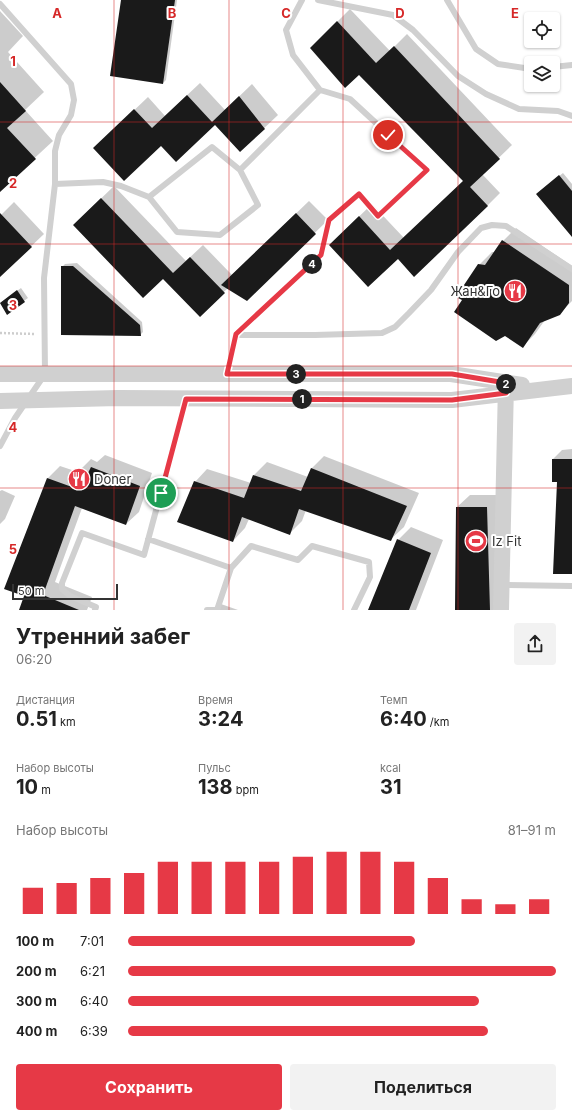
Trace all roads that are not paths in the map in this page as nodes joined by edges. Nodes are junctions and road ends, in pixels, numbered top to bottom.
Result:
1 (302, 0) edge
2 (318, 0) edge
3 (447, 0) edge
4 (0, 4) edge
5 (572, 65) edge
6 (560, 66) edge
7 (524, 68) edge
8 (320, 90) junction
9 (572, 116) edge
10 (240, 170) junction
11 (55, 184) junction
12 (149, 197) junction
13 (572, 269) edge
14 (236, 334) junction
15 (0, 374) edge
16 (45, 374) junction
17 (227, 374) junction
18 (572, 386) edge
19 (506, 388) junction
20 (186, 399) junction
21 (0, 401) edge
22 (26, 401) junction
23 (0, 446) edge
24 (148, 539) junction
25 (230, 568) junction
26 (502, 585) junction
27 (572, 586) edge
28 (95, 610) edge
29 (207, 610) edge
30 (216, 610) edge
31 (354, 610) edge
32 (501, 610) edge

1 - 8 lane
2 - 9 lane
3 - 7 lane
4 - 11 lane
5 - 6 lane
8 - 10 lane
8 - 14 lane
10 - 12 lane
10 - 12 lane
11 - 12 lane
11 - 16 lane
13 - 14 lane
14 - 17 lane
15 - 16 street
16 - 17 street
16 - 22 lane
17 - 19 street
18 - 19 street
19 - 20 street
19 - 26 street
20 - 22 street
20 - 24 lane
21 - 22 street
22 - 23 lane
24 - 25 lane
24 - 28 lane
25 - 30 lane
25 - 31 lane
26 - 27 lane
26 - 32 street
29 - 30 lane

